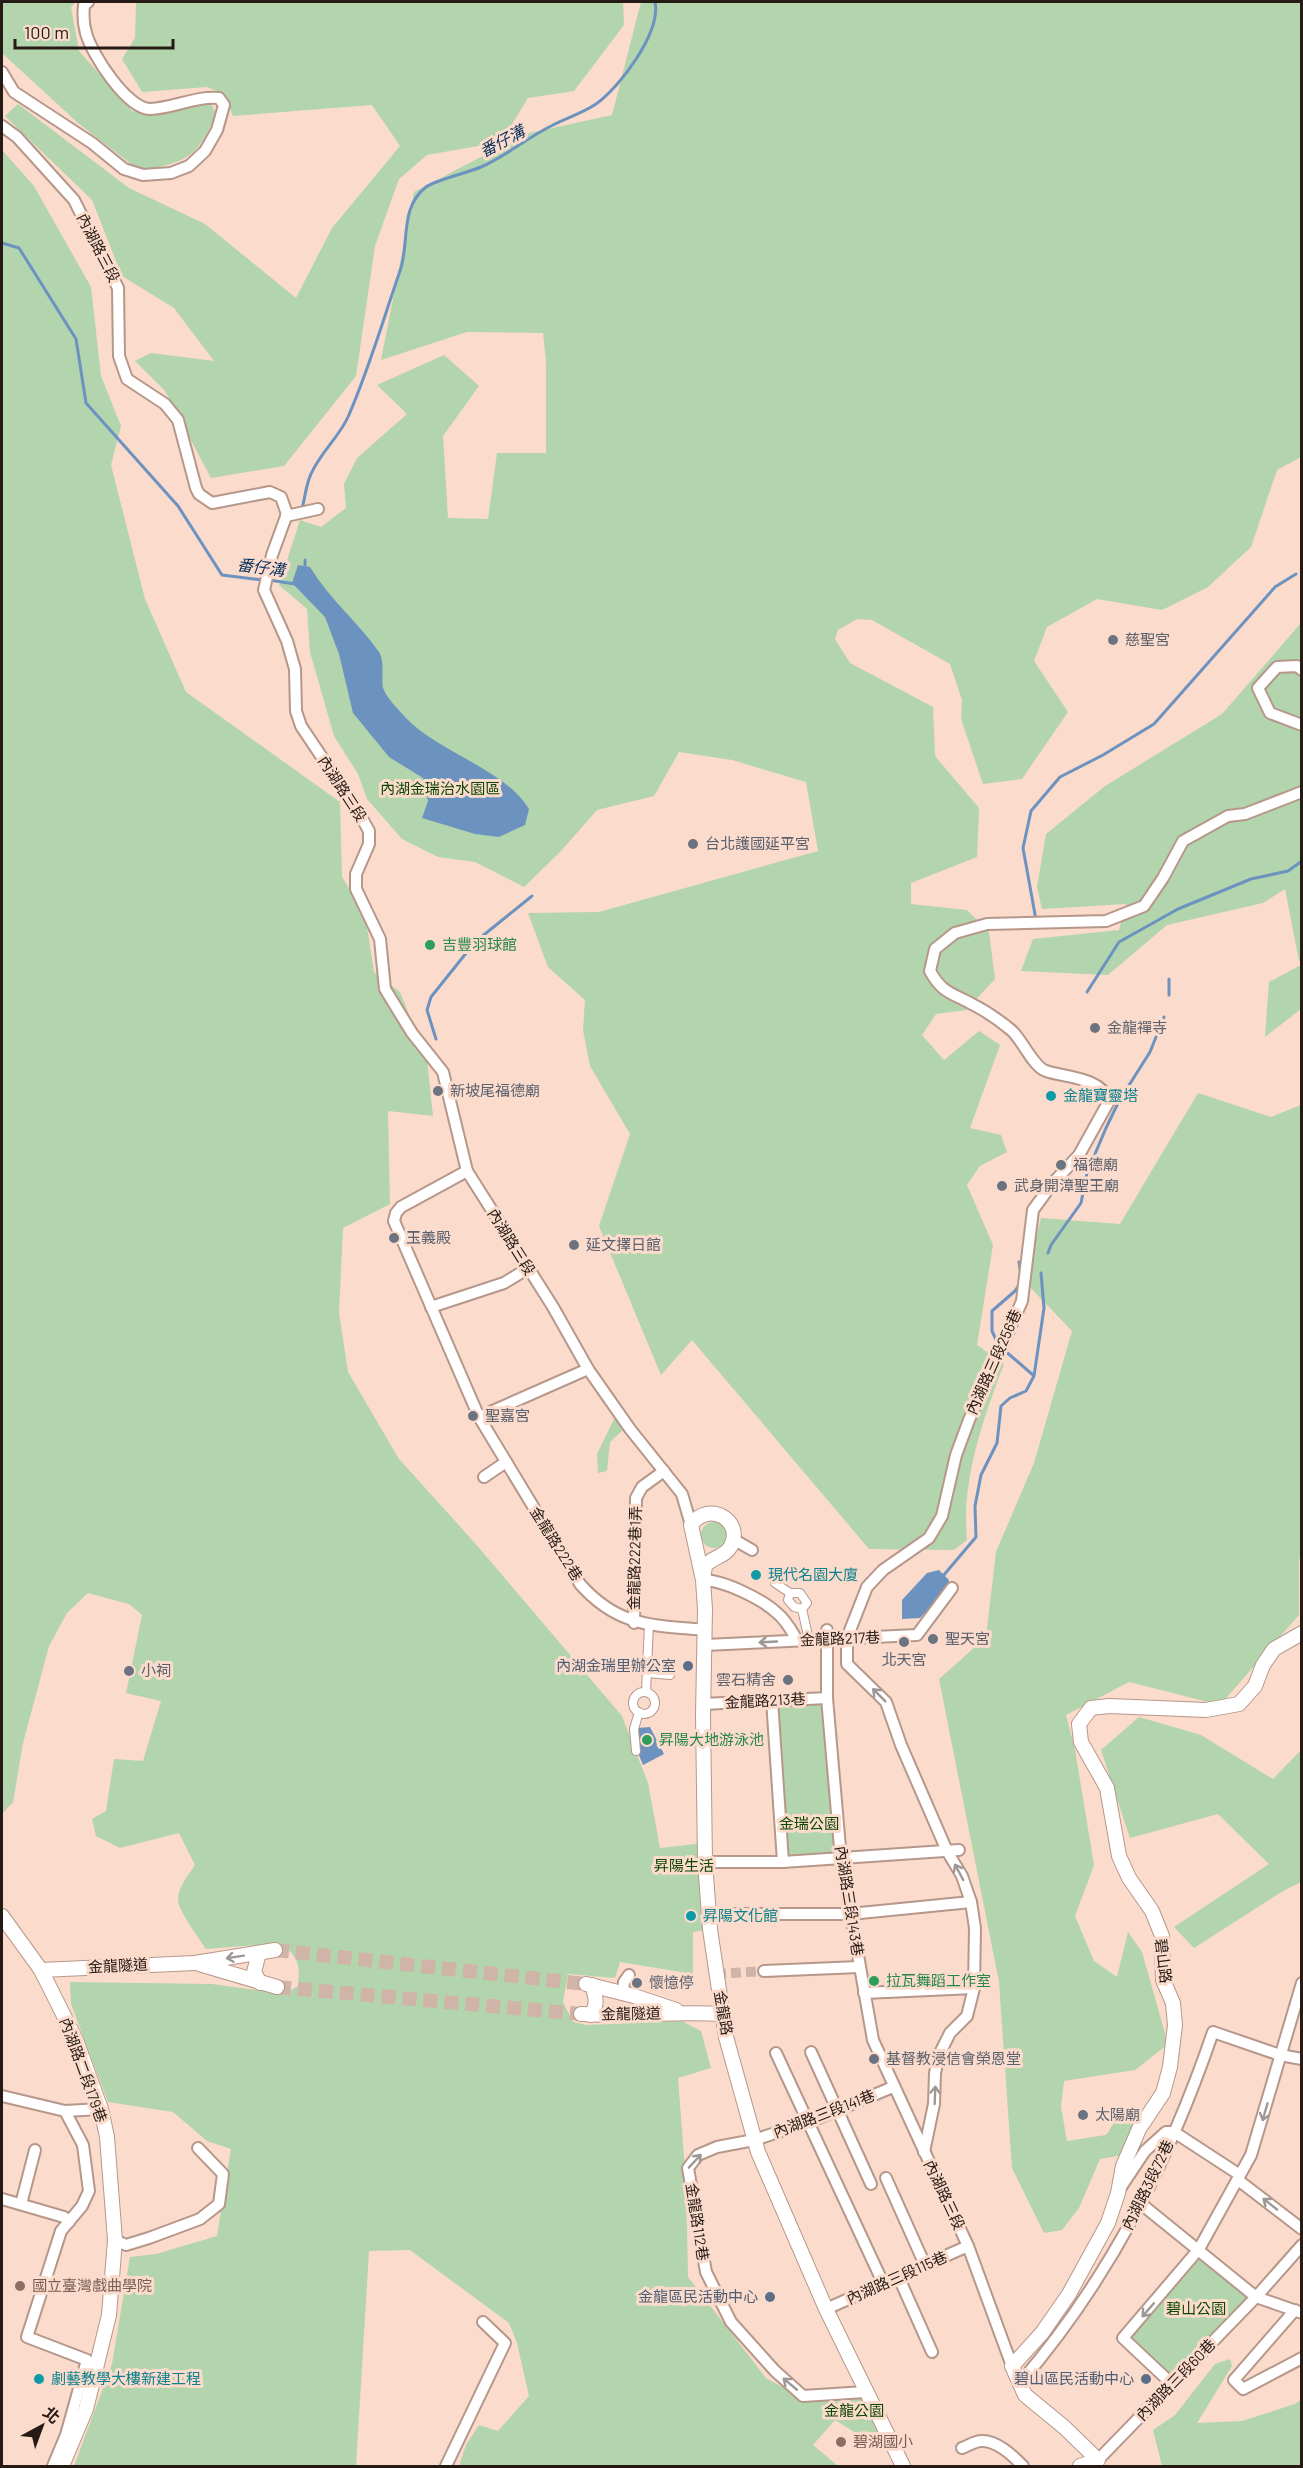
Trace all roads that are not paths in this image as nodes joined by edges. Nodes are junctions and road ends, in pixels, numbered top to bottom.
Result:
1 (88, 2) edge
2 (2, 72) edge
3 (2, 126) edge
4 (318, 509) dead end
5 (286, 516) junction
6 (1302, 670) edge
7 (1302, 725) edge
8 (1302, 792) edge
9 (467, 1172) junction
10 (527, 1269) junction
11 (430, 1307) junction
12 (588, 1369) junction
13 (479, 1417) junction
14 (506, 1462) junction
15 (664, 1471) junction
16 (484, 1478) dead end
17 (691, 1525) junction
18 (733, 1539) junction
19 (752, 1550) dead end
20 (703, 1580) junction
21 (775, 1583) dead end
22 (952, 1588) dead end
23 (790, 1593) junction
24 (802, 1610) junction
25 (634, 1623) junction
26 (649, 1624) junction
27 (705, 1630) junction
28 (1302, 1633) edge
29 (827, 1634) junction
30 (847, 1638) junction
31 (797, 1640) junction
32 (809, 1640) junction
33 (705, 1645) junction
34 (827, 1663) junction
35 (847, 1664) junction
36 (647, 1672) junction
37 (670, 1675) dead end
38 (646, 1692) junction
39 (826, 1698) junction
40 (772, 1700) junction
41 (703, 1704) junction
42 (639, 1712) junction
43 (636, 1751) dead end
44 (959, 1850) dead end
45 (947, 1851) junction
46 (841, 1859) junction
47 (705, 1862) junction
48 (783, 1863) junction
49 (971, 1902) junction
50 (709, 1914) junction
51 (850, 1914) junction
52 (2, 1916) edge
53 (275, 1950) tunnel mouth
54 (259, 1953) junction
55 (195, 1963) junction
56 (859, 1967) junction
57 (41, 1970) junction
58 (764, 1971) tunnel mouth
59 (629, 1975) dead end
60 (260, 1983) junction
61 (1302, 1983) edge
62 (277, 1987) tunnel mouth
63 (974, 1988) junction
64 (620, 1992) junction
65 (864, 1993) junction
66 (681, 2012) junction
67 (721, 2014) junction
68 (615, 2016) junction
69 (811, 2052) dead end
70 (776, 2053) dead end
71 (1280, 2055) junction
72 (1302, 2059) edge
73 (893, 2087) junction
74 (2, 2096) edge
75 (100, 2109) junction
76 (838, 2110) junction
77 (64, 2111) junction
78 (809, 2122) junction
79 (1174, 2132) junction
80 (754, 2140) junction
81 (198, 2148) dead end
82 (35, 2150) dead end
83 (924, 2152) junction
84 (1239, 2177) junction
85 (886, 2178) dead end
86 (871, 2184) dead end
87 (1118, 2193) junction
88 (2, 2199) edge
89 (1140, 2203) junction
90 (21, 2204) junction
91 (69, 2222) junction
92 (1302, 2229) edge
93 (115, 2240) junction
94 (1302, 2245) edge
95 (968, 2246) junction
96 (1199, 2249) junction
97 (925, 2265) junction
98 (899, 2278) junction
99 (884, 2285) junction
100 (1256, 2297) junction
101 (826, 2309) junction
102 (1298, 2312) edge
103 (483, 2322) dead end
104 (932, 2352) dead end
105 (1302, 2358) edge
106 (1012, 2366) junction
107 (1018, 2384) junction
108 (1173, 2385) junction
109 (866, 2392) junction
110 (962, 2448) dead end
111 (1097, 2463) edge
112 (53, 2466) edge
113 (62, 2466) edge
114 (447, 2466) edge
115 (903, 2466) edge
116 (1023, 2466) edge
117 (1080, 2466) edge

1 - 2 street
3 - 5 street, 內湖路三段
4 - 5 street
5 - 9 street, 內湖路三段
6 - 7 street
8 - 30 street, 內湖路三段256巷
9 - 10 street, 內湖路三段
9 - 11 street, 金龍路222巷
10 - 11 street
10 - 12 street, 內湖路三段
11 - 13 street, 金龍路222巷
12 - 13 street
12 - 15 street, 內湖路三段
13 - 14 street, 金龍路222巷
14 - 16 street
14 - 25 street, 金龍路222巷
15 - 17 street, 內湖路三段
15 - 25 street, 金龍路222巷1弄
17 - 18 street
17 - 20 street, 金龍路
18 - 19 street
18 - 20 street
20 - 27 street, 金龍路
20 - 31 street
21 - 23 street
22 - 30 street, 金龍路217巷
23 - 24 street
23 - 24 street
24 - 32 street
25 - 26 street, 金龍路222巷
26 - 27 street, 金龍路222巷
26 - 36 street
27 - 33 street, 金龍路
28 - 87 street, 碧山路
29 - 30 street, 金龍路217巷
29 - 32 street, 金龍路217巷
29 - 34 street, 內湖路三段143巷
30 - 35 street
31 - 32 street, 金龍路217巷
31 -> 33 street, 金龍路217巷
33 - 41 street, 金龍路
34 - 35 street
34 - 39 street, 內湖路三段143巷
45 -> 35 street, 內湖路三段
36 - 37 street
36 - 38 street
38 - 42 street
38 - 42 street
39 - 40 street, 金龍路213巷
39 - 46 street, 內湖路三段143巷
40 - 41 street, 金龍路213巷
40 - 48 street
41 - 47 street, 金龍路
42 - 43 street
44 - 45 street
45 - 46 street
49 -> 45 street, 內湖路三段
46 - 48 street
46 - 51 street, 內湖路三段143巷
47 - 48 street
47 - 50 street, 金龍路
49 - 51 street
49 - 63 street, 內湖路三段
50 - 51 street
50 - 67 street, 金龍路
51 - 56 street, 內湖路三段143巷
52 - 57 street, 內湖路二段179巷
53 - 54 street, 金龍隧道
54 -> 55 street, 金龍隧道
54 - 60 street
55 - 57 street, 金龍隧道
55 - 60 street, 金龍隧道
56 - 58 street
56 - 65 street, 內湖路三段143巷
57 - 75 street, 內湖路二段179巷
59 - 64 street
60 - 62 street, 金龍隧道
61 - 71 street
63 - 65 street
83 -> 63 street, 內湖路三段
64 - 66 street, 金龍隧道
64 - 68 street
64 - 68 street, 金龍隧道
65 - 73 street, 內湖路三段143巷
66 - 67 street, 金龍隧道
66 - 68 street, 金龍隧道
67 - 80 street, 金龍路
69 - 76 street
70 - 78 street
71 - 72 street
71 - 79 street, 內湖路3段72巷
71 -> 84 street
73 - 76 street, 內湖路三段141巷
73 - 83 street, 內湖路三段143巷
74 - 77 street
75 - 77 street
75 - 93 street, 內湖路二段179巷
76 - 78 street, 內湖路三段141巷
76 - 86 street
77 - 91 street
78 - 80 street, 內湖路三段141巷
78 - 99 street
79 - 84 street
79 - 87 street
79 - 89 street, 內湖路3段72巷
80 - 101 street, 金龍路
109 -> 80 street, 金龍路112巷
81 - 93 street
82 - 90 street
83 - 95 street, 內湖路三段
92 -> 84 street
84 - 96 street
85 - 97 street
87 - 106 street, 碧山路
88 - 90 street
89 - 96 street
89 - 107 street, 內湖路3段72巷
90 - 91 street
91 - 112 street
93 - 113 street, 內湖路二段179巷
94 - 100 street, 內湖路三段60巷
95 - 97 street, 內湖路三段115巷
95 - 106 street, 內湖路三段
96 - 100 street
96 -> 108 street
97 - 98 street, 內湖路三段115巷
98 - 99 street, 內湖路三段115巷
98 - 104 street
99 - 101 street, 內湖路三段115巷
100 - 102 street
100 - 108 street, 內湖路三段60巷
101 - 109 street, 金龍路
102 - 105 street
103 - 114 street
106 - 107 street, 內湖路三段
107 - 111 street, 內湖路三段
108 - 111 street, 內湖路三段60巷
109 - 115 street, 金龍路
110 - 116 street
111 - 117 street

